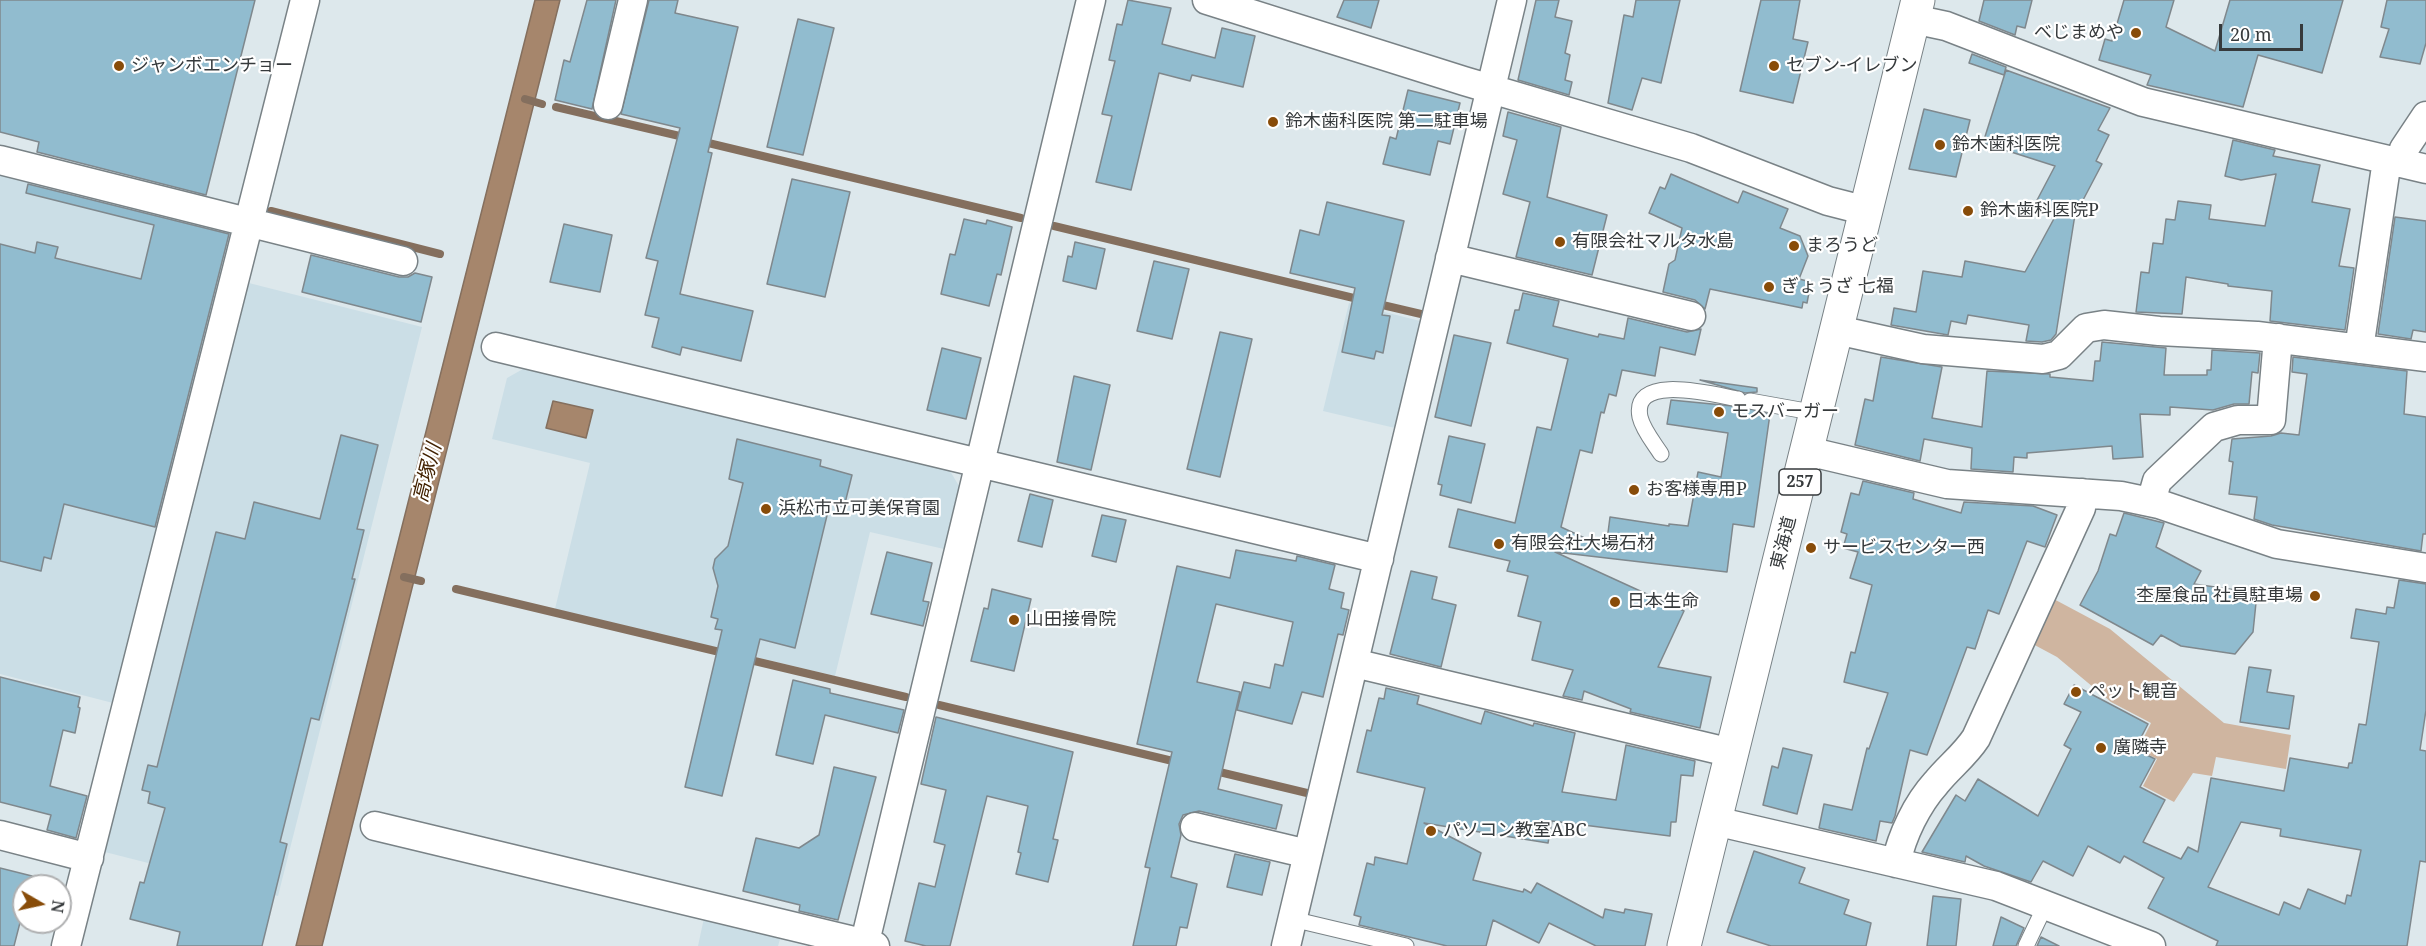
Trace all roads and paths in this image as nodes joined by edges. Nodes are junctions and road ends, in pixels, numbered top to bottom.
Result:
1 (305, 0) edge
2 (633, 0) edge
3 (1090, 0) edge
4 (1207, 0) edge
5 (1512, 0) edge
6 (1916, 10) edge
7 (1491, 89) junction
8 (608, 105) dead end
9 (2426, 116) edge
10 (0, 159) edge
11 (2404, 164) edge
12 (1867, 211) junction
13 (249, 223) junction
14 (1450, 258) junction
15 (404, 261) dead end
16 (1691, 316) dead end
17 (1837, 330) junction
18 (2278, 338) junction
19 (496, 347) dead end
20 (2360, 349) junction
21 (2426, 357) edge
22 (1817, 413) junction
23 (1807, 451) junction
24 (1661, 454) dead end
25 (980, 463) junction
26 (2082, 493) junction
27 (2151, 502) junction
28 (1379, 559) junction
29 (2426, 568) edge
30 (1354, 663) junction
31 (1732, 753) junction
32 (1715, 821) junction
33 (375, 826) dead end
34 (1195, 827) dead end
35 (0, 835) edge
36 (1308, 854) junction
37 (89, 858) junction
38 (1896, 862) junction
39 (2046, 904) junction
40 (1292, 919) junction
41 (868, 945) edge
42 (66, 946) edge
43 (1286, 946) edge
44 (1406, 946) edge
45 (1684, 946) edge
46 (2026, 946) edge
47 (2151, 946) edge

1 - 13 street
2 - 8 street
3 - 25 street
4 - 7 street
5 - 7 street
6 - 11 street
6 - 12 highway, 東海道 / 257
7 - 12 street
7 - 14 street
9 - 11 street
10 - 13 street
11 - 20 street
12 - 17 highway, 東海道 / 257
13 - 15 street
13 - 37 street
14 - 16 street
14 - 28 street
17 - 18 street
17 - 22 highway, 東海道 / 257
18 - 20 street
18 - 27 street
19 - 25 street
20 - 21 street
22 - 23 highway, 東海道 / 257
22 - 24 lane
23 - 26 street
23 - 31 highway, 東海道 / 257
25 - 28 street
25 - 41 street
26 - 27 street
26 - 38 street
27 - 29 street
28 - 30 street
30 - 31 street
30 - 36 street
31 - 32 highway, 東海道 / 257
32 - 38 street
32 - 45 highway, 東海道 / 257
33 - 41 street
34 - 36 street
35 - 37 street
36 - 40 street
37 - 42 street
38 - 39 street
39 - 46 lane
39 - 47 street
40 - 43 street
40 - 44 lane

